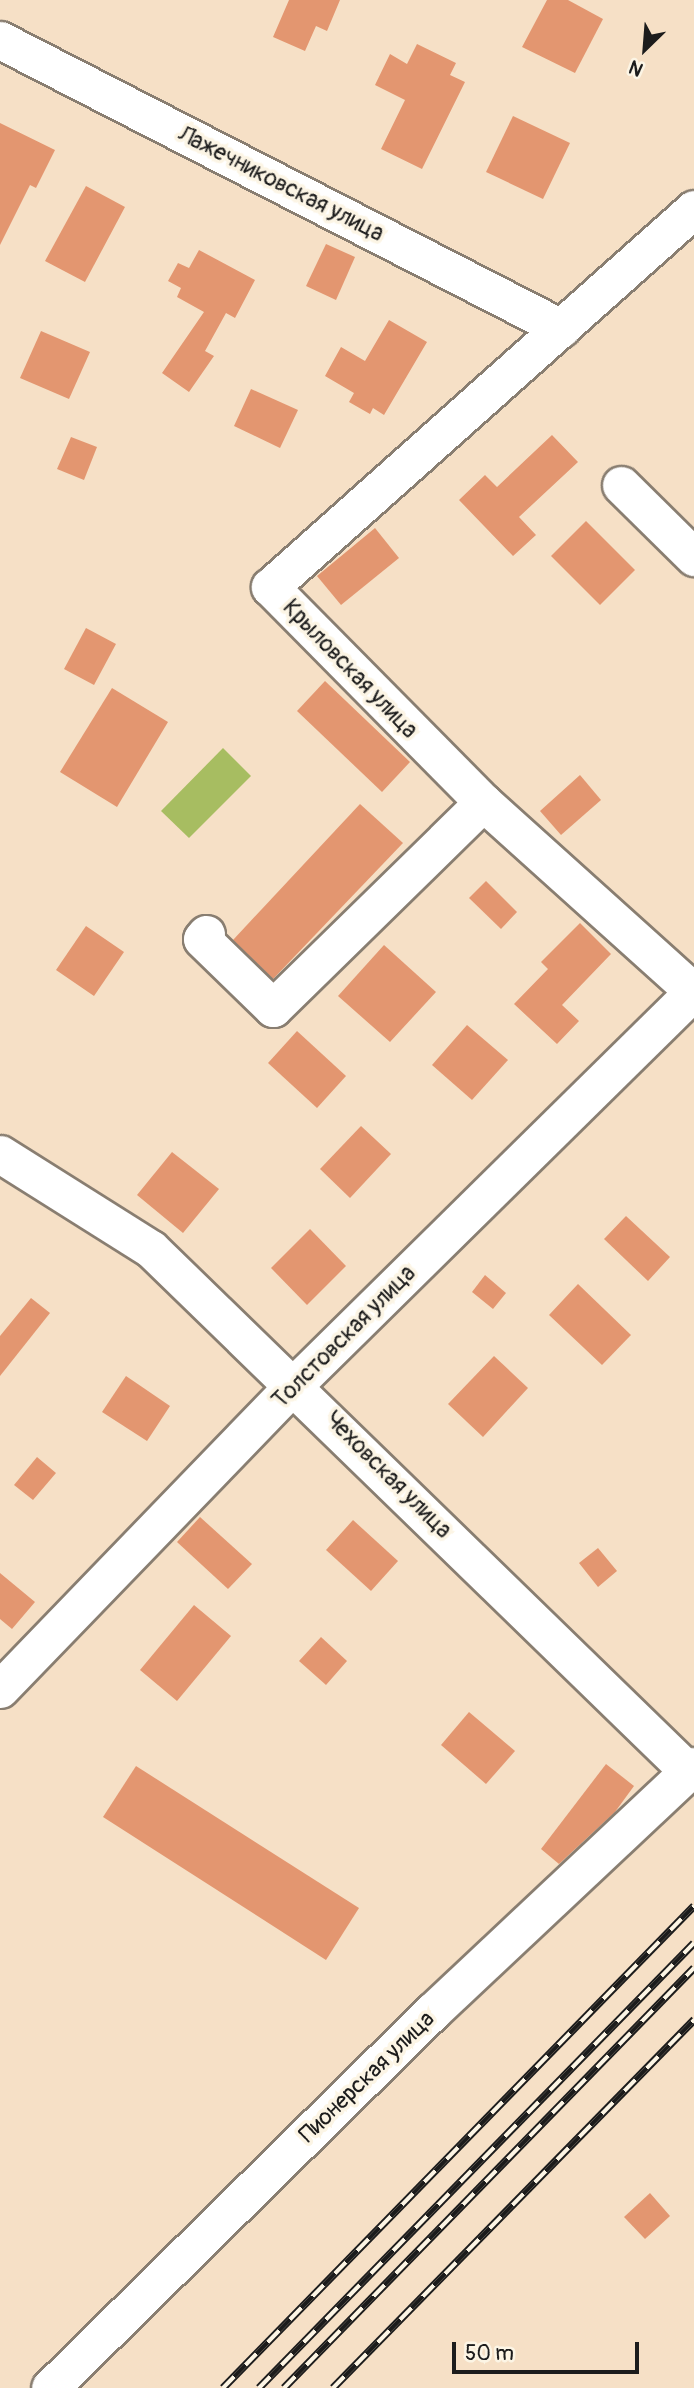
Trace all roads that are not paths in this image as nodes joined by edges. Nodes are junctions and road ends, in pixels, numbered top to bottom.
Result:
1 (0, 40) edge
2 (694, 209) edge
3 (562, 328) junction
4 (621, 485) dead end
5 (694, 557) edge
6 (483, 802) junction
7 (206, 934) dead end
8 (694, 992) edge
9 (0, 1154) edge
10 (295, 1384) junction
11 (0, 1689) edge
12 (691, 1769) edge
13 (50, 2388) edge

1 - 3 street, Лажечниковская улица
2 - 3 street, Крыловская улица
3 - 6 street, Крыловская улица
4 - 5 street
6 - 7 street
6 - 8 street, Крыловская улица
8 - 10 street, Толстовская улица
9 - 10 street, Чеховская улица
10 - 11 street, Толстовская улица
10 - 12 street, Чеховская улица
12 - 13 street, Пионерская улица

